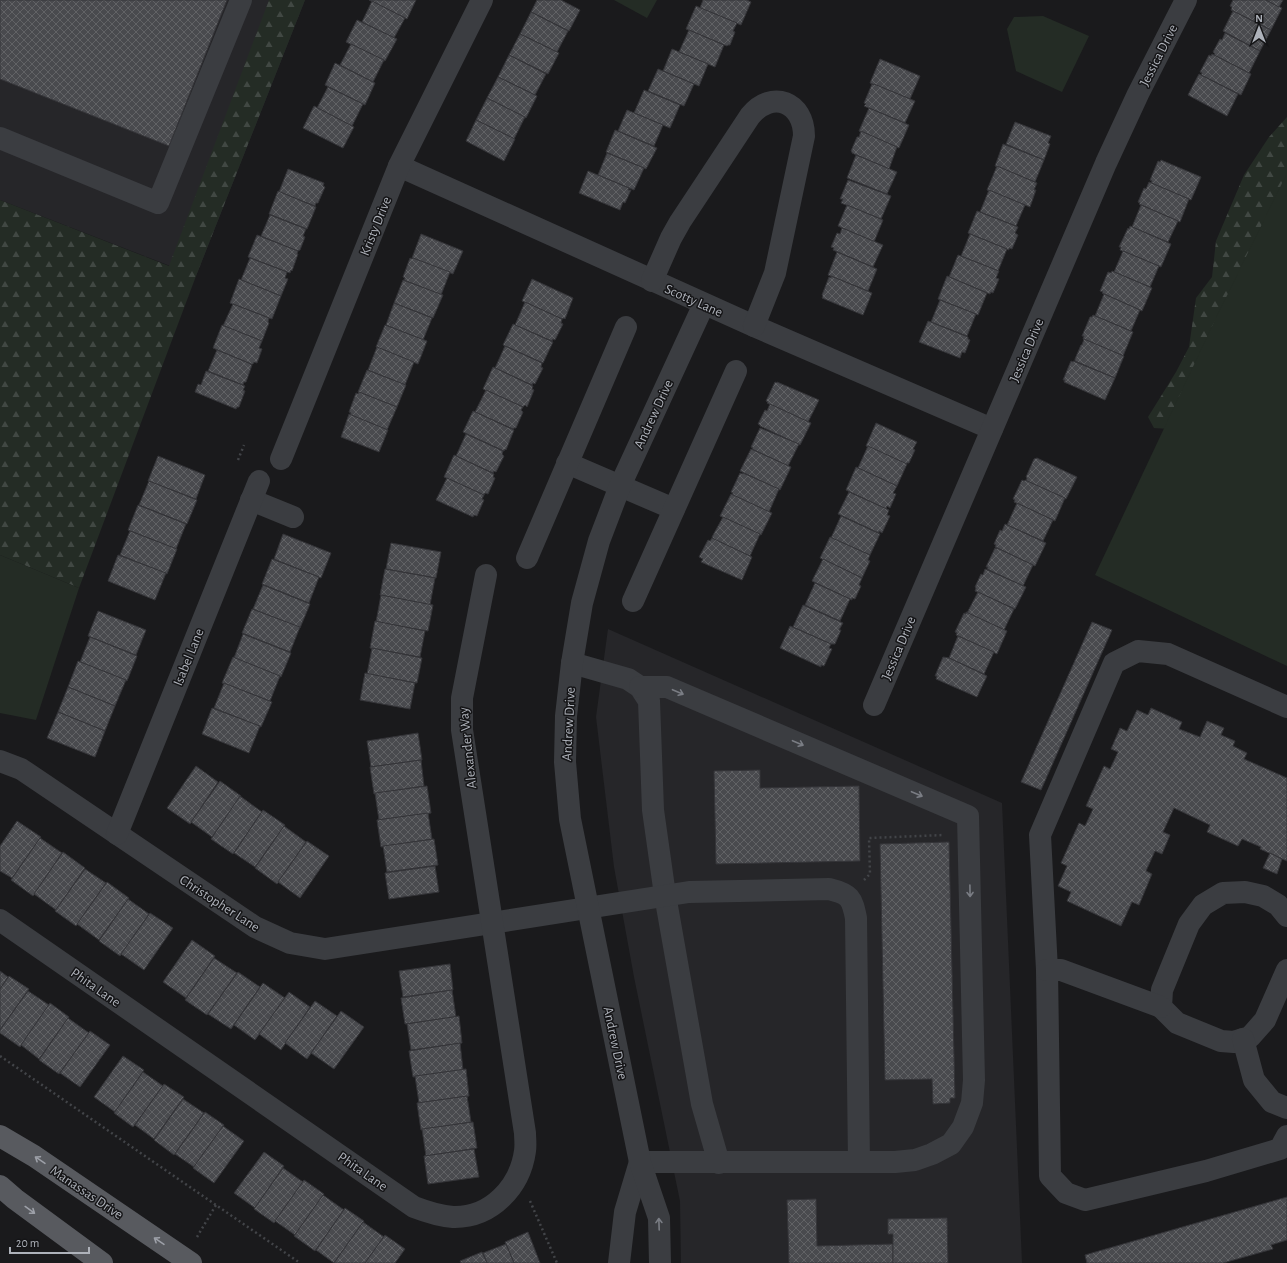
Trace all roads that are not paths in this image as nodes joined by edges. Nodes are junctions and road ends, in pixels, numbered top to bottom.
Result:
1 (241, 0) edge
2 (482, 0) edge
3 (1186, 0) edge
4 (0, 138) edge
5 (399, 166) junction
6 (652, 281) junction
7 (704, 304) junction
8 (754, 326) junction
9 (626, 327) dead end
10 (736, 372) dead end
11 (992, 429) junction
12 (281, 459) dead end
13 (567, 464) junction
14 (620, 486) junction
15 (674, 509) junction
16 (293, 517) dead end
17 (527, 558) dead end
18 (486, 575) dead end
19 (633, 602) dead end
20 (572, 663) junction
21 (640, 687) junction
22 (874, 705) dead end
23 (1287, 707) edge
24 (0, 761) edge
25 (117, 834) junction
26 (665, 895) junction
27 (588, 908) junction
28 (1287, 916) edge
29 (0, 920) edge
30 (492, 923) junction
31 (1047, 970) junction
32 (1287, 970) edge
33 (1161, 1007) junction
34 (1243, 1039) junction
35 (1287, 1108) edge
36 (0, 1136) edge
37 (1287, 1136) edge
38 (640, 1162) junction
39 (859, 1162) junction
40 (719, 1163) junction
41 (0, 1186) edge
42 (188, 1261) edge
43 (102, 1263) edge
44 (619, 1263) edge
45 (660, 1263) edge

1 - 4 street
2 - 5 street, Kristy Drive
3 - 11 street, Jessica Drive
5 - 6 street, Scotty Lane
5 - 12 street, Kristy Drive
6 - 7 street, Scotty Lane
6 - 8 street
7 - 8 street, Scotty Lane
7 - 14 street, Andrew Drive
8 - 11 street, Scotty Lane
9 - 13 street
10 - 15 street
11 - 22 street, Jessica Drive
13 - 14 street
13 - 17 street
14 - 15 street
14 - 20 street, Andrew Drive
15 - 19 street
16 - 25 street, Isabel Lane
18 - 30 street, Alexander Way
20 - 21 street
20 - 27 street, Andrew Drive
21 - 26 street
21 -> 39 street
23 - 31 street
24 - 25 street, Christopher Lane
25 - 30 street, Christopher Lane
26 - 27 street, Christopher Lane
26 - 39 street, Christopher Lane
26 - 40 street
27 - 30 street, Christopher Lane
27 - 38 street, Andrew Drive
28 - 33 street
29 - 30 street, Phita Lane
31 - 33 street
31 - 37 street
32 - 34 street
33 - 34 street
34 - 35 street
42 -> 36 main road, Manassas Drive
38 - 40 street
38 - 44 street, Andrew Drive
45 -> 38 street, Andrew Drive
39 - 40 street
41 -> 43 main road

